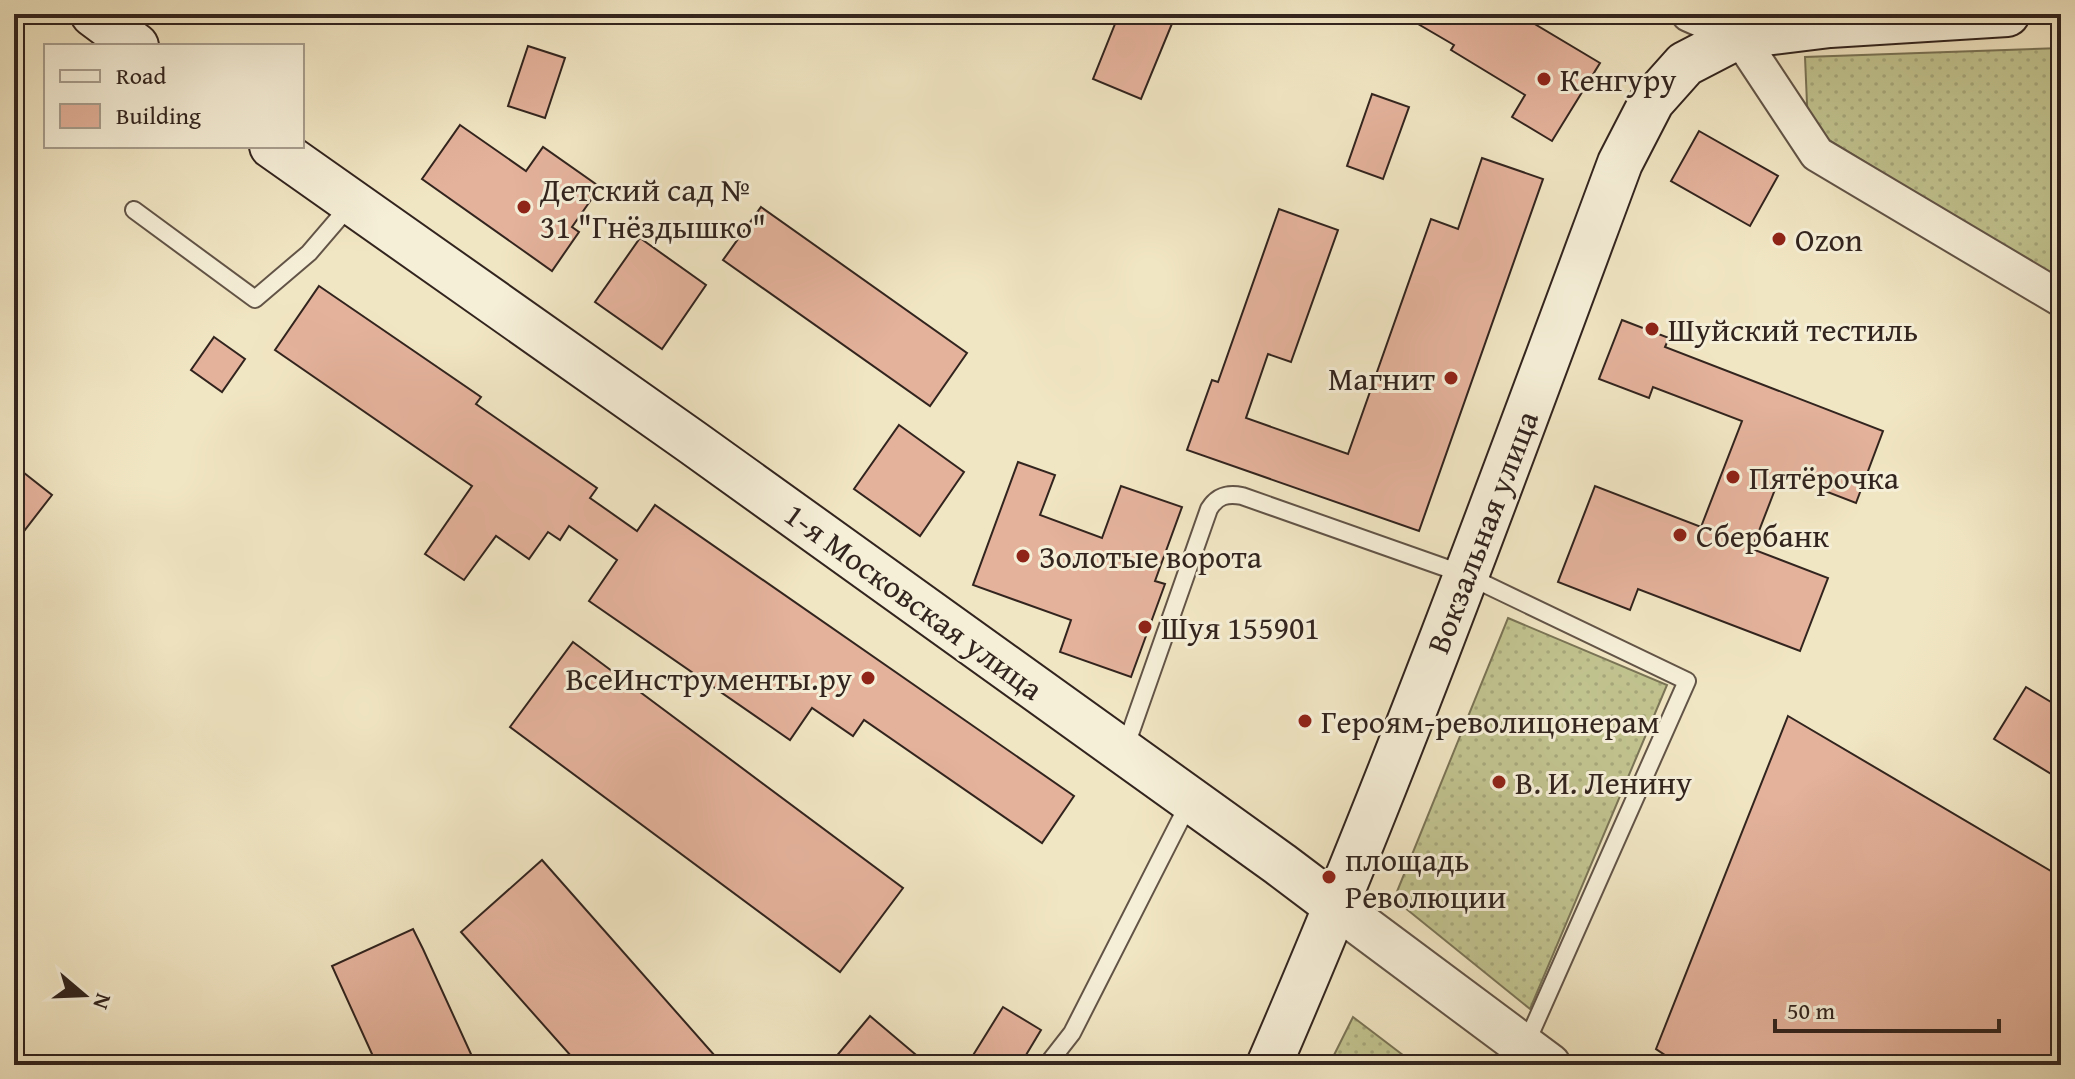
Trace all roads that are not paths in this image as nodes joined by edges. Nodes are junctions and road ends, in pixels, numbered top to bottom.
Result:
1 (93, 14) edge
2 (1689, 14) edge
3 (2007, 14) edge
4 (1739, 36) junction
5 (133, 44) edge
6 (275, 148) edge
7 (352, 203) junction
8 (134, 210) dead end
9 (2061, 299) edge
10 (1466, 575) junction
11 (1123, 752) junction
12 (1191, 800) junction
13 (1337, 907) junction
14 (1537, 1056) edge
15 (1047, 1065) edge
16 (1269, 1065) edge

1 - 5 main road
2 - 4 street
3 - 4 main road
4 - 9 street
4 - 10 main road, Вокзальная улица
6 - 7 main road, 1-я Московская улица
7 - 8 lane
7 - 11 main road, 1-я Московская улица
10 - 11 lane
10 - 13 main road, Вокзальная улица
10 - 14 lane
11 - 12 main road, 1-я Московская улица
12 - 13 main road, 1-я Московская улица
12 - 15 lane
13 - 14 street, 1-я Московская улица
13 - 16 main road, Вокзальная улица

